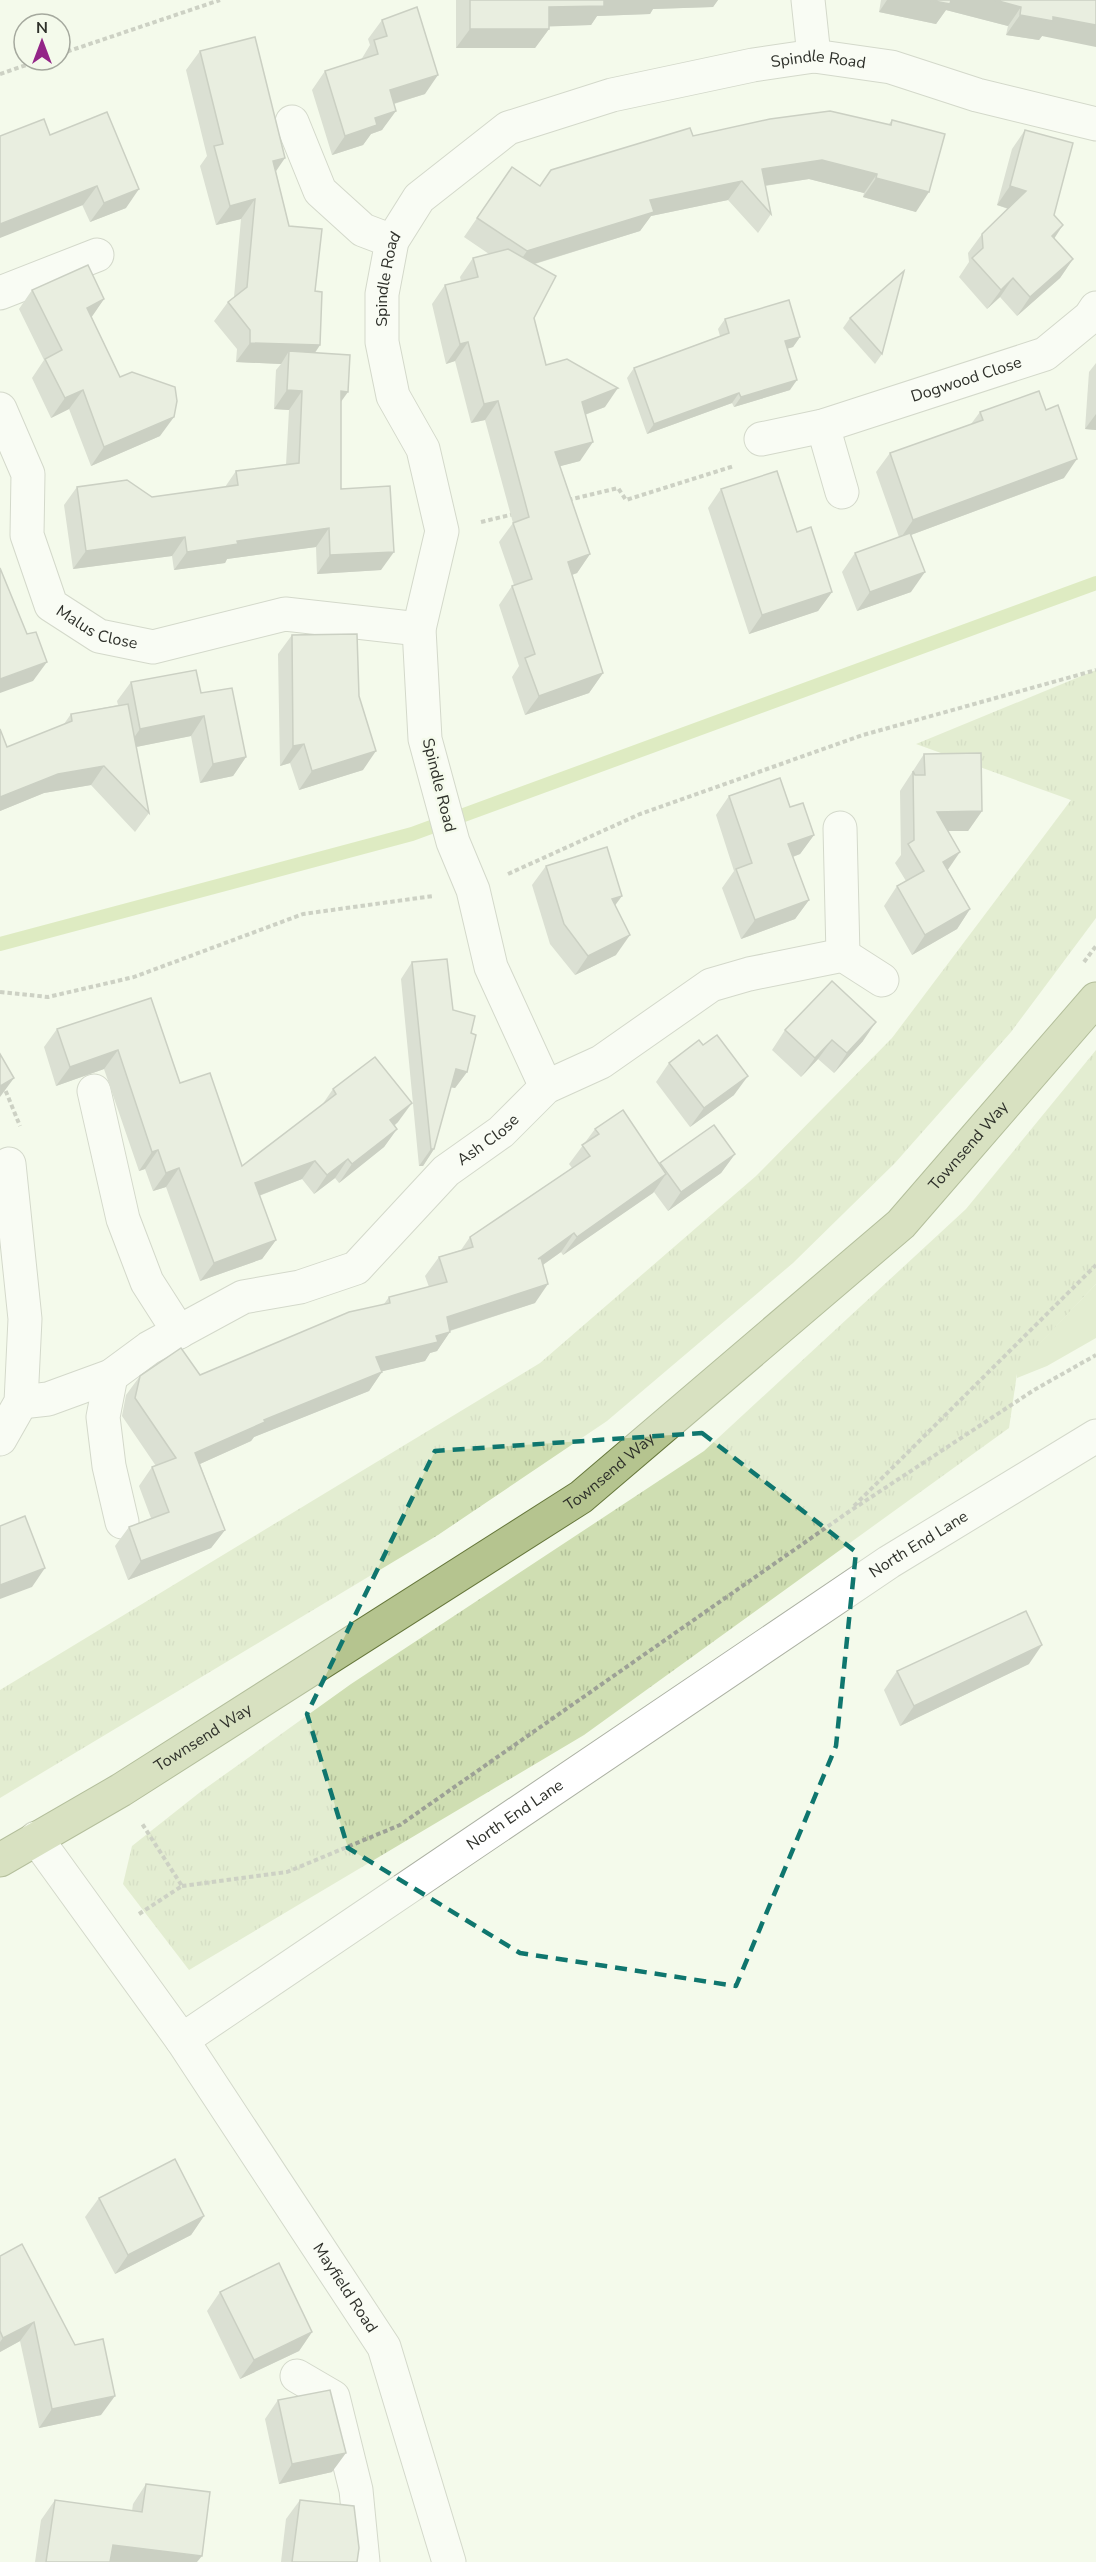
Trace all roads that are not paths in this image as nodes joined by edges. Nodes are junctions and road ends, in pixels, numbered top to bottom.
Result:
1 (808, 0) edge
2 (814, 56) junction
3 (292, 122) dead end
4 (1096, 124) edge
5 (392, 241) junction
6 (97, 255) dead end
7 (0, 293) edge
8 (1096, 308) edge
9 (0, 409) edge
10 (823, 426) junction
11 (761, 439) road end
12 (842, 492) dead end
13 (419, 629) junction
14 (840, 828) dead end
15 (843, 955) junction
16 (882, 980) dead end
17 (1096, 999) edge
18 (546, 1087) junction
19 (94, 1091) dead end
20 (9, 1164) road end
21 (10, 1244) edge
22 (179, 1332) junction
23 (111, 1376) junction
24 (21, 1402) junction
25 (1096, 1436) edge
26 (0, 1439) edge
27 (122, 1522) dead end
28 (36, 1838) junction
29 (0, 1860) edge
30 (182, 2040) junction
31 (297, 2376) dead end
32 (363, 2562) edge
33 (449, 2562) edge

1 - 2 street
2 - 4 street, Spindle Road
2 - 5 street, Spindle Road
3 - 5 street
5 - 13 street, Spindle Road
6 - 7 street
8 - 10 street, Dogwood Close
9 - 13 street, Malus Close
10 - 11 street, Dogwood Close
10 - 12 street
13 - 18 street, Spindle Road
14 - 15 street
15 - 16 street
15 - 18 street, Ash Close
17 - 28 main road, Townsend Way
18 - 22 street, Ash Close
19 - 22 street
20 - 21 street
21 - 24 street
22 - 23 street, Ash Close
23 - 24 street, Ash Close
23 - 27 street
24 - 26 street
25 - 30 street, North End Lane
28 - 29 main road
28 - 30 street
30 - 33 street, Mayfield Road
31 - 32 street

